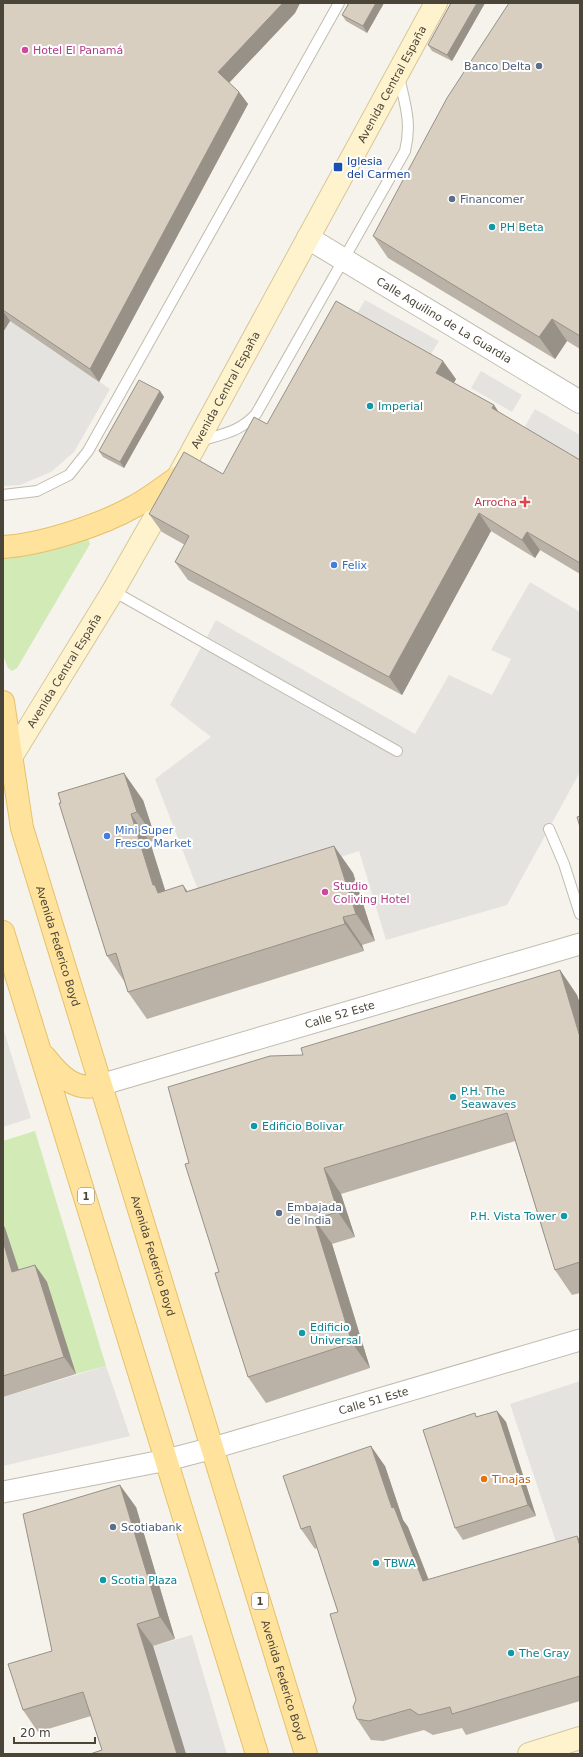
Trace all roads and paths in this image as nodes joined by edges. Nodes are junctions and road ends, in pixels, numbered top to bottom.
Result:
1 (339, 3) edge
2 (436, 3) edge
3 (398, 71) junction
4 (308, 238) junction
5 (343, 258) junction
6 (580, 402) edge
7 (197, 442) junction
8 (178, 478) junction
9 (3, 495) edge
10 (3, 547) edge
11 (113, 591) junction
12 (3, 702) edge
13 (397, 751) dead end
14 (7, 763) edge
15 (550, 830) dead end
16 (580, 914) edge
17 (3, 932) edge
18 (580, 944) edge
19 (42, 1053) junction
20 (100, 1085) junction
21 (580, 1340) edge
22 (213, 1448) junction
23 (167, 1460) junction
24 (3, 1492) edge
25 (580, 1738) edge
26 (258, 1754) edge
27 (306, 1754) edge
28 (529, 1754) edge

1 - 9 lane
2 - 3 main road, Avenida Central España
3 - 4 main road, Avenida Central España
3 - 5 lane
4 - 5 street, Calle Aquilino de La Guardia
4 - 7 main road, Avenida Central España
5 - 6 street, Calle Aquilino de La Guardia
5 - 7 lane
7 - 8 main road, Avenida Central España
8 - 10 main road
8 - 11 main road, Avenida Central España
11 - 13 lane
11 - 14 main road, Avenida Central España
12 - 14 main road, 1
14 - 20 main road, Avenida Federico Boyd / 1
15 - 16 lane
17 - 19 main road, 1
18 - 20 street, Calle 52 Este
19 - 20 main road
19 - 23 main road, 1
20 - 22 main road, Avenida Federico Boyd / 1
21 - 22 street, Calle 51 Este
22 - 23 street, Calle 51 Este
22 - 27 main road, Avenida Federico Boyd / 1
23 - 24 street, Calle 51 Este
23 - 26 main road, 1
25 - 28 main road

